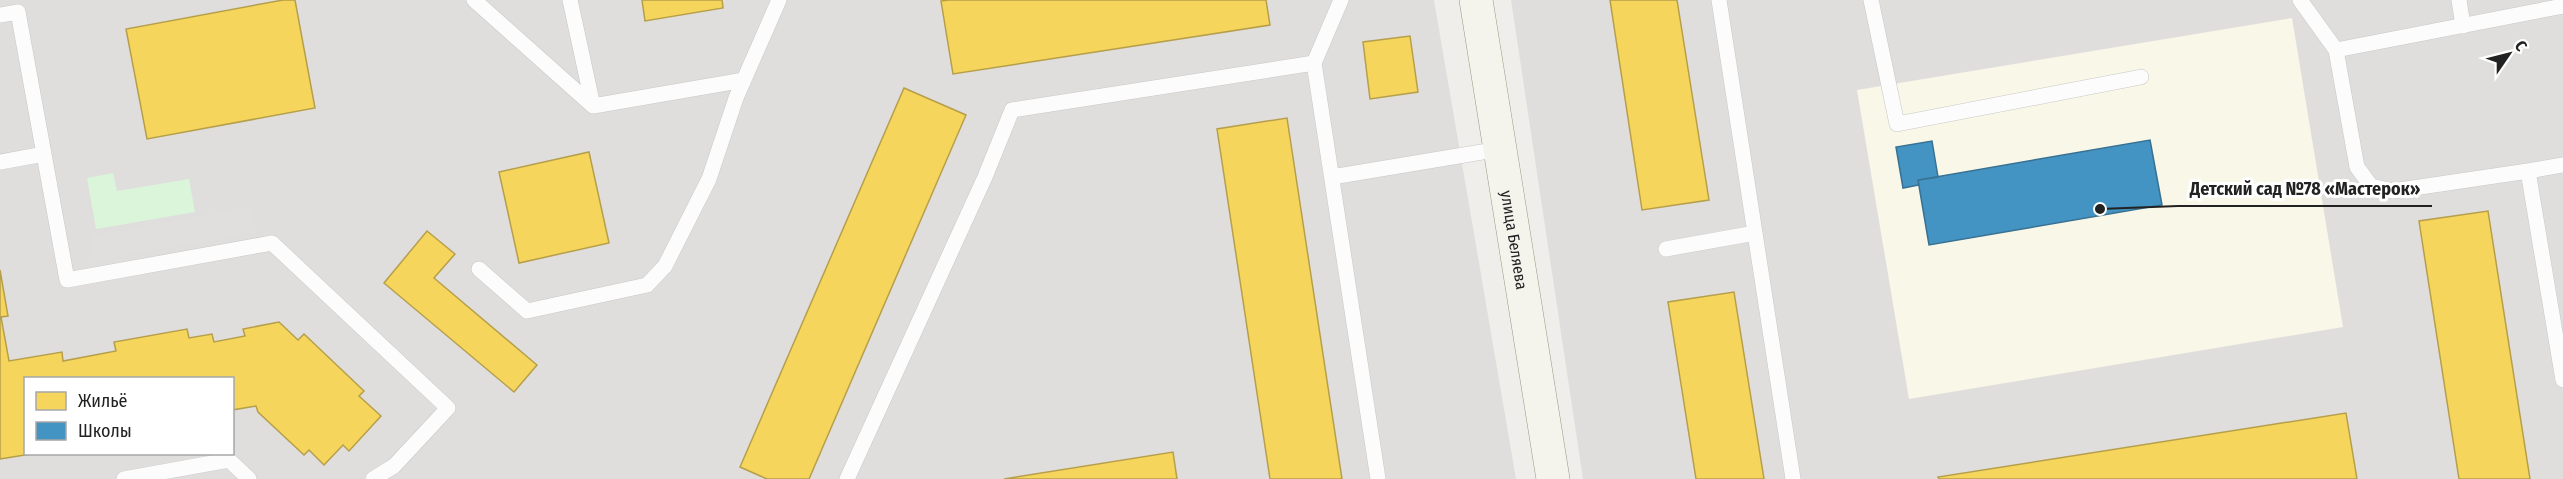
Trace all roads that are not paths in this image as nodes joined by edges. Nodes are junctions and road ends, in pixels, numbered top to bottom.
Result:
1 (474, 0) edge
2 (570, 0) edge
3 (779, 0) edge
4 (1476, 0) edge
5 (1719, 0) edge
6 (1871, 0) edge
7 (2300, 0) edge
8 (2459, 0) edge
9 (1346, 1) edge
10 (2561, 4) edge
11 (0, 15) edge
12 (2463, 26) junction
13 (2336, 50) junction
14 (1314, 63) junction
15 (2141, 77) dead end
16 (744, 81) junction
17 (593, 106) junction
18 (1500, 149) junction
19 (44, 154) junction
20 (0, 162) edge
21 (2563, 165) edge
22 (2528, 171) junction
23 (1332, 177) junction
24 (1755, 233) junction
25 (1666, 249) dead end
26 (479, 269) dead end
27 (2563, 380) edge
28 (124, 479) edge
29 (249, 479) edge
30 (373, 479) edge
31 (847, 479) edge
32 (1378, 479) edge
33 (1553, 479) edge
34 (1793, 479) edge

1 - 17 lane
2 - 17 lane
3 - 16 lane
4 - 18 street, улица Беляева
5 - 24 lane
6 - 15 lane
7 - 13 lane
8 - 12 lane
9 - 14 lane
10 - 12 lane
11 - 19 lane
12 - 13 lane
13 - 22 lane
14 - 23 lane
14 - 31 lane
16 - 17 lane
16 - 26 lane
18 - 23 lane
18 - 33 street, улица Беляева
19 - 20 lane
19 - 30 lane
21 - 22 lane
22 - 27 lane
23 - 32 lane
24 - 25 lane
24 - 34 lane
28 - 29 lane

